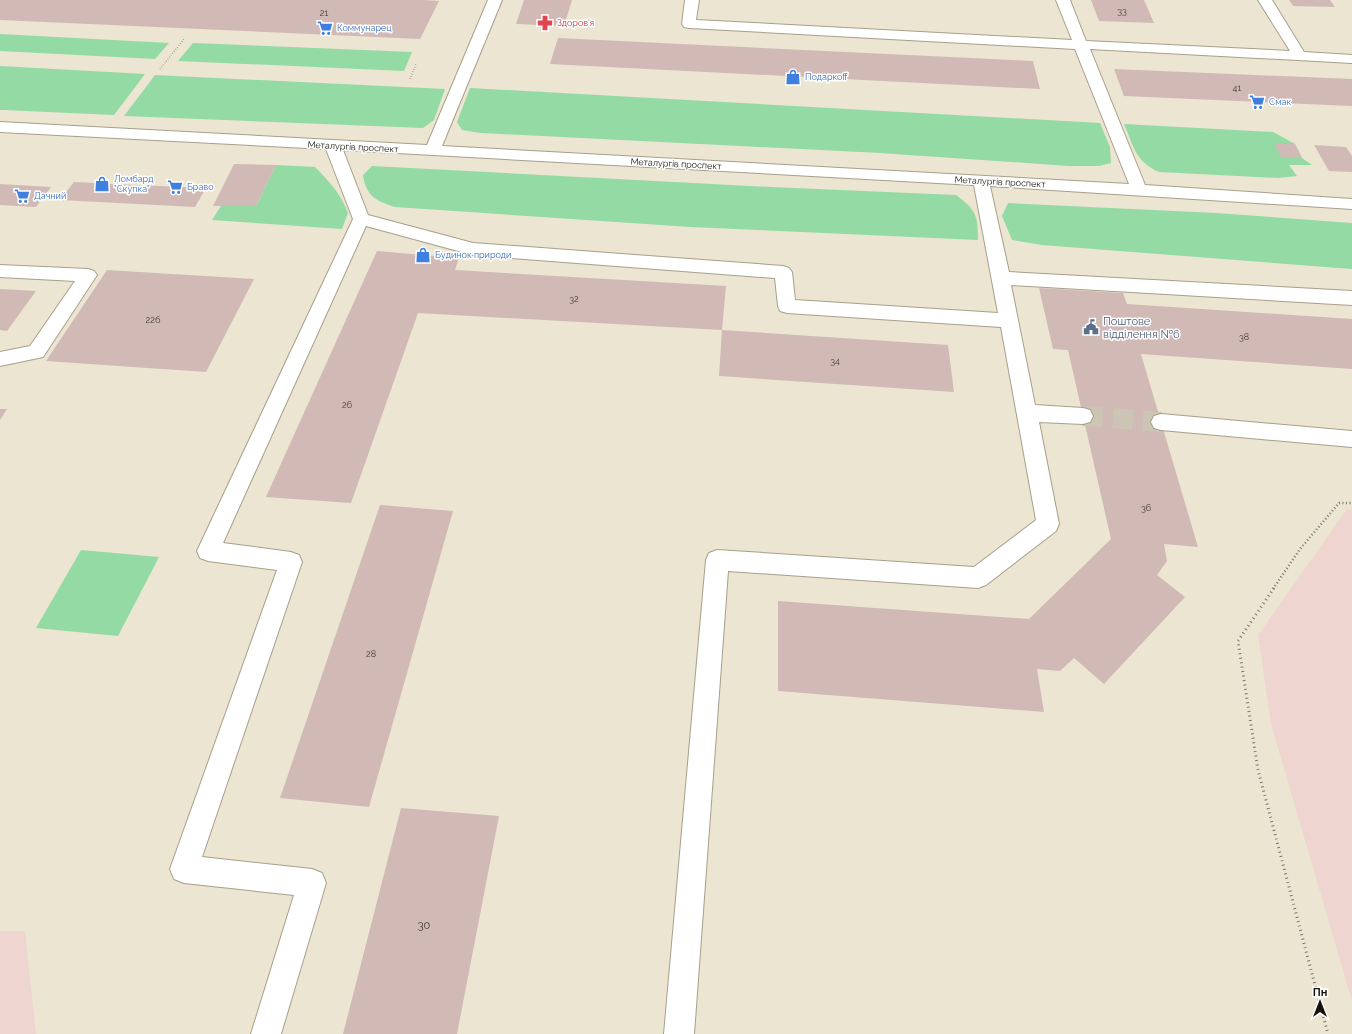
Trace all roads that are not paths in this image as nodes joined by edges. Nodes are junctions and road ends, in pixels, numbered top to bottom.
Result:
1 (495, 0) edge
2 (692, 0) edge
3 (1063, 0) edge
4 (1264, 0) edge
5 (1080, 46) junction
6 (1300, 57) junction
7 (1352, 60) edge
8 (0, 127) edge
9 (333, 146) junction
10 (433, 150) junction
11 (981, 180) junction
12 (1139, 190) junction
13 (1352, 204) edge
14 (362, 219) junction
15 (0, 271) edge
16 (1001, 278) junction
17 (1352, 298) edge
18 (1010, 321) junction
19 (0, 358) edge
20 (1027, 413) junction
21 (1083, 416) tunnel mouth
22 (1161, 422) tunnel mouth
23 (1352, 439) edge
24 (266, 1034) edge
25 (678, 1034) edge

1 - 10 street
2 - 5 street
3 - 5 street
4 - 6 street
5 - 6 street
5 - 12 street
6 - 7 street
8 - 9 street, Металургів проспект
9 - 10 street, Металургів проспект
9 - 14 street
10 - 11 street, Металургів проспект
11 - 12 street, Металургів проспект
11 - 16 street
12 - 13 street, Металургів проспект
14 - 18 street
14 - 24 street
15 - 19 street
16 - 17 street
16 - 18 street
18 - 20 street
20 - 21 street
20 - 25 street
22 - 23 street

